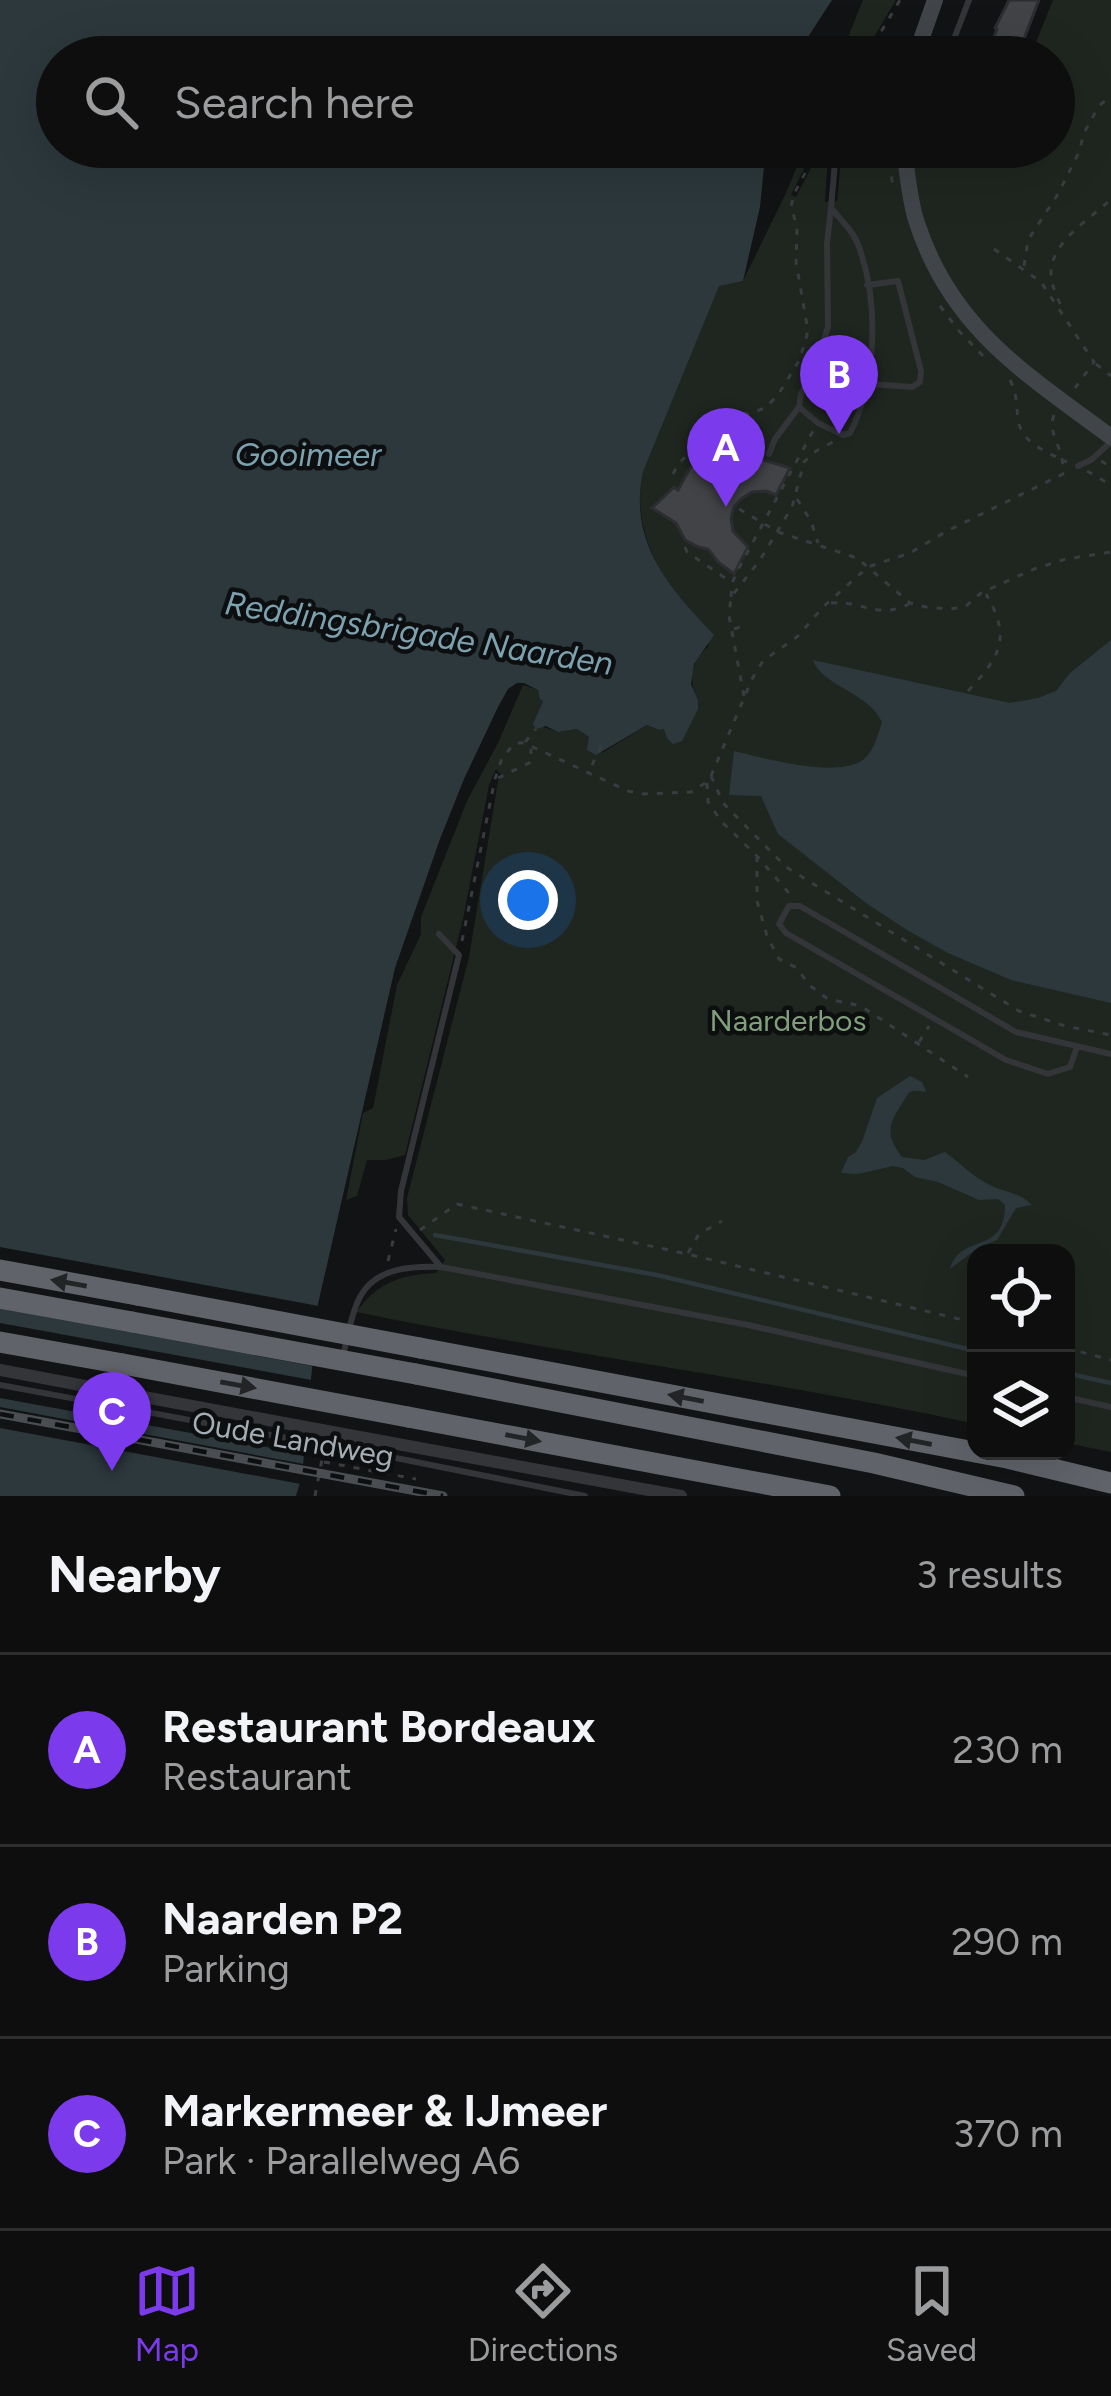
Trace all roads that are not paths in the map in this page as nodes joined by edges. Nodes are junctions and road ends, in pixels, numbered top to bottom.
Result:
1 (935, 0) edge
2 (968, 0) edge
3 (922, 36) edge
4 (954, 36) edge
5 (835, 168) edge
6 (907, 168) edge
7 (831, 208) junction
8 (867, 285) junction
9 (868, 384) junction
10 (799, 407) junction
11 (1111, 439) edge
12 (769, 454) dead end
13 (1078, 466) dead end
14 (439, 934) dead end
15 (1077, 1047) junction
16 (1111, 1054) edge
17 (441, 1267) junction
18 (0, 1270) edge
19 (0, 1298) edge
20 (0, 1342) edge
21 (341, 1364) dead end
22 (0, 1370) edge
23 (967, 1374) edge
24 (0, 1385) edge
25 (1075, 1399) edge
26 (1111, 1407) edge
27 (402, 1452) junction
28 (1111, 1483) edge
29 (585, 1496) edge
30 (681, 1496) edge
31 (830, 1496) edge
32 (1013, 1496) edge

1 - 3 main road
2 - 4 lane
5 - 7 lane
6 - 11 main road
7 - 8 lane
7 - 10 lane
8 - 9 lane
8 - 9 lane
9 - 10 lane
10 - 12 lane
11 - 13 lane
14 - 17 lane
15 - 15 lane
15 - 16 lane
17 - 21 lane
17 - 23 lane
28 -> 18 highway, bridge
19 - 32 highway, bridge
20 -> 31 highway, bridge
22 - 27 street, bridge
24 - 27 lane, Oude Landweg, bridge
25 - 26 lane
27 - 29 lane, Oude Landweg
27 - 30 street

